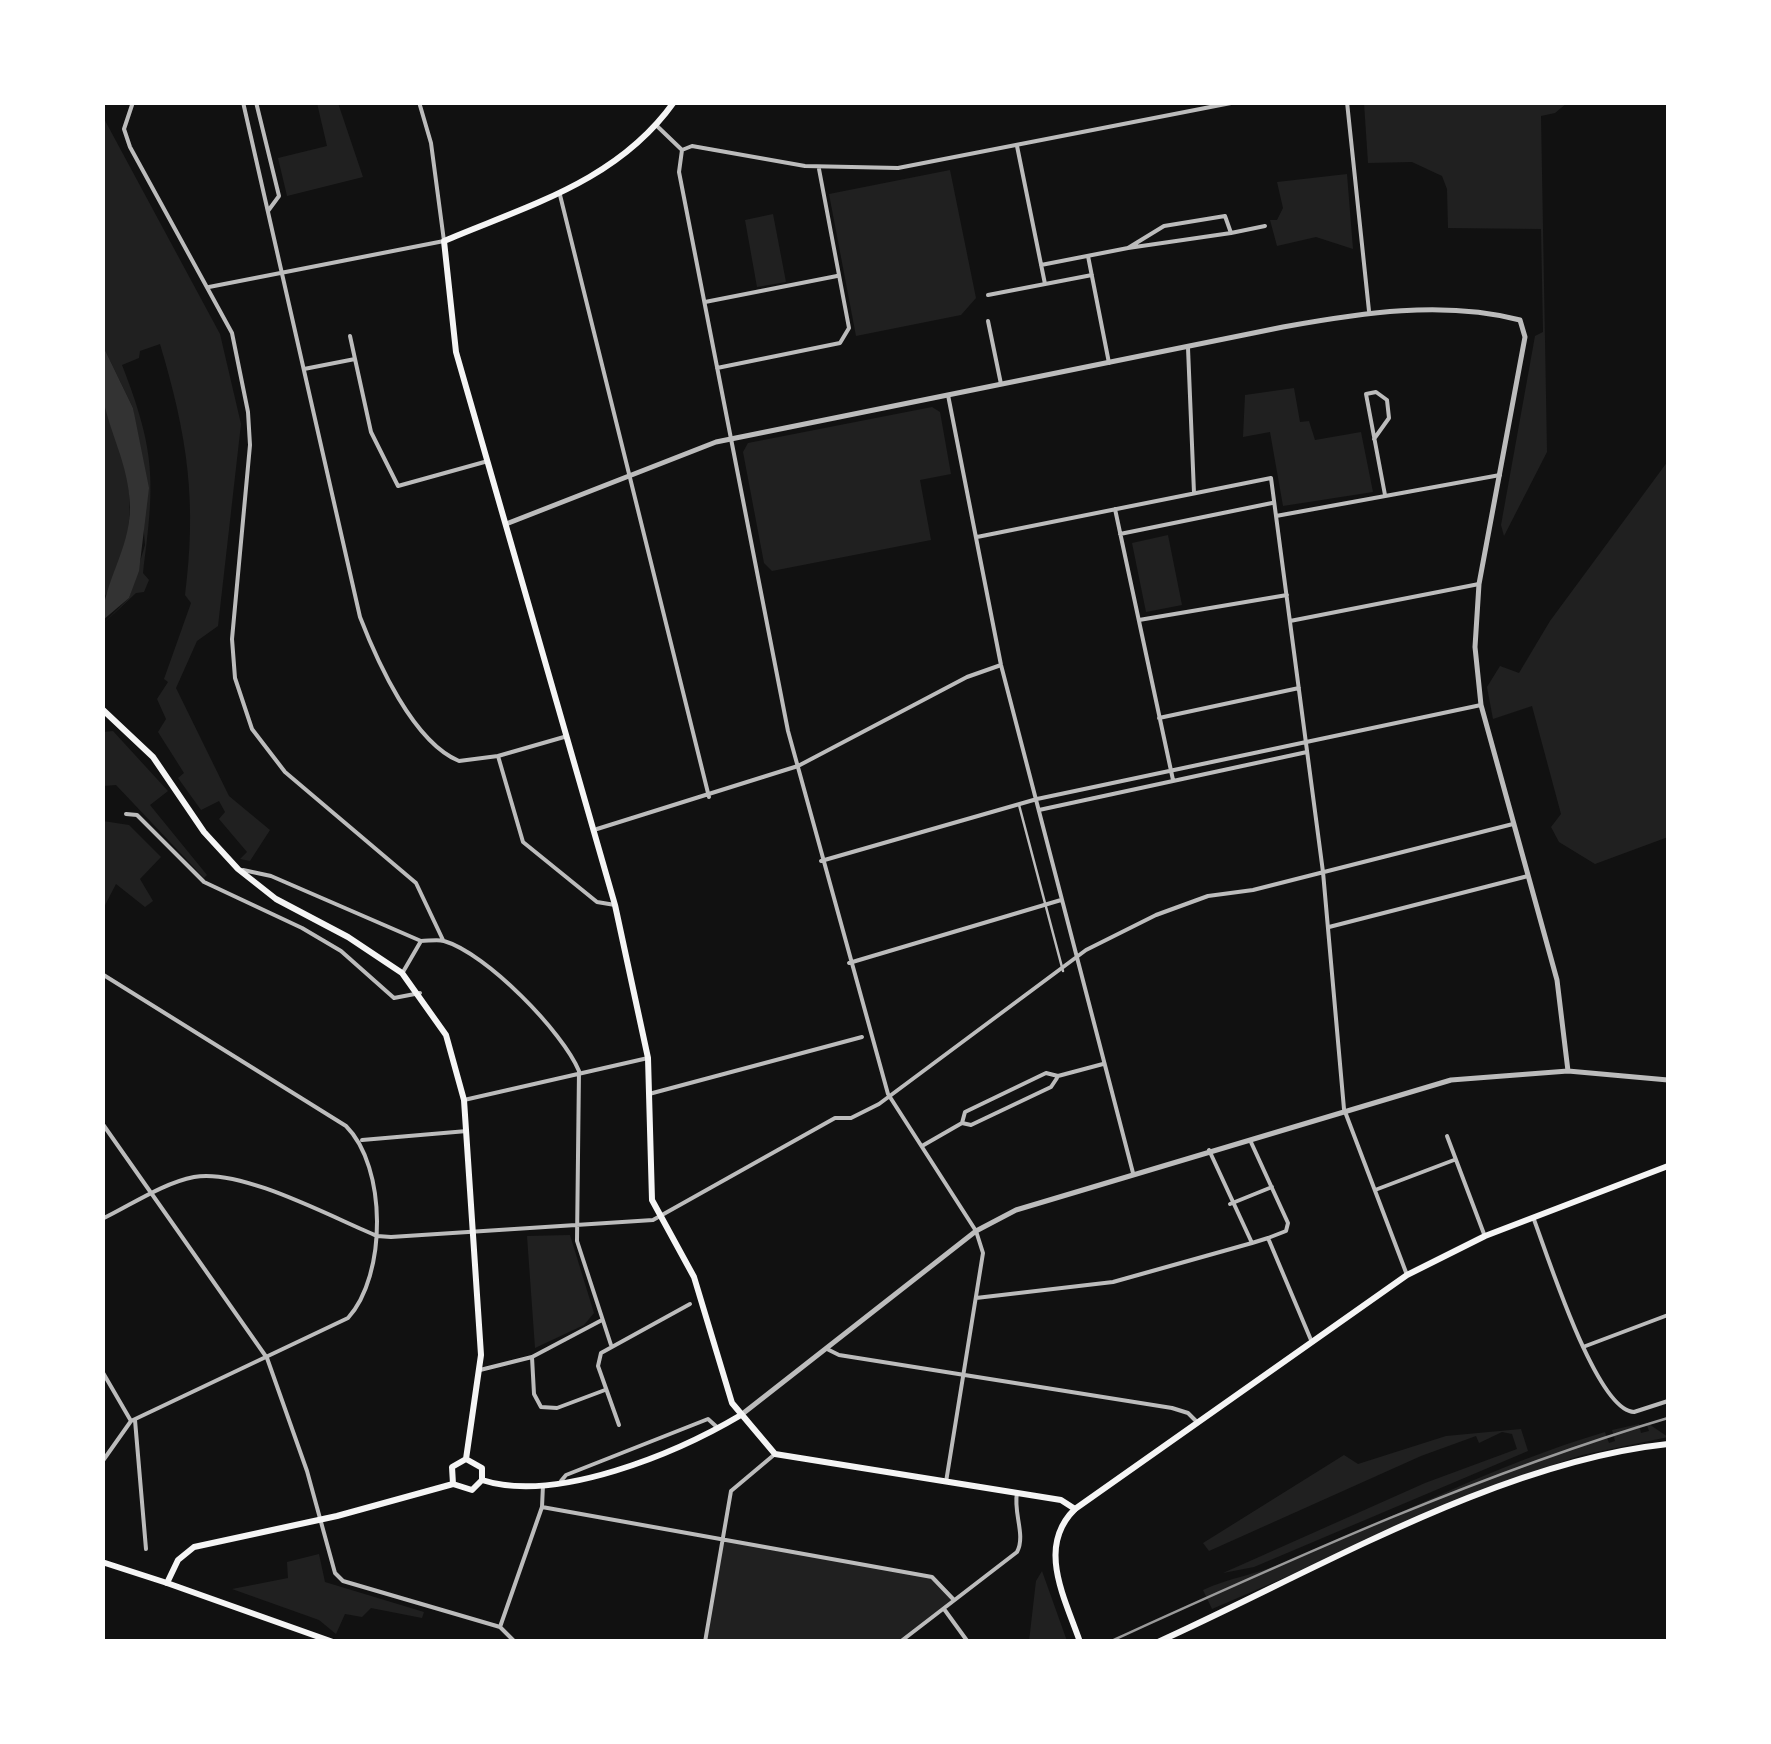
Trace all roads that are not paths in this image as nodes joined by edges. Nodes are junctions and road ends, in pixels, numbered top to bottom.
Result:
1 (133, 102) edge
2 (243, 102) edge
3 (256, 102) edge
4 (419, 102) edge
5 (674, 102) edge
6 (1236, 102) edge
7 (1347, 102) edge
8 (657, 126) junction
9 (1017, 146) junction
10 (682, 150) junction
11 (818, 168) junction
12 (559, 192) junction
13 (268, 211) junction
14 (1265, 226) dead end
15 (1231, 233) junction
16 (444, 241) junction
17 (1128, 248) junction
18 (1088, 256) junction
19 (1041, 265) junction
20 (282, 273) junction
21 (1092, 275) junction
22 (839, 276) junction
23 (1045, 284) junction
24 (207, 287) junction
25 (988, 295) dead end
26 (704, 302) junction
27 (1369, 312) junction
28 (988, 321) dead end
29 (350, 336) dead end
30 (1188, 347) junction
31 (355, 359) junction
32 (1109, 363) junction
33 (717, 368) junction
34 (304, 369) junction
35 (1001, 384) junction
36 (948, 395) junction
37 (731, 438) junction
38 (1374, 439) junction
39 (488, 462) junction
40 (1500, 475) junction
41 (630, 476) junction
42 (1194, 493) junction
43 (1385, 495) junction
44 (1274, 502) junction
45 (1115, 509) junction
46 (1276, 516) junction
47 (506, 524) junction
48 (1120, 534) junction
49 (977, 537) junction
50 (1480, 584) junction
51 (1286, 595) junction
52 (1138, 620) junction
53 (1290, 620) junction
54 (1001, 665) junction
55 (1299, 688) junction
56 (1480, 705) junction
57 (102, 709) edge
58 (1160, 718) junction
59 (569, 735) junction
60 (1306, 743) junction
61 (1308, 752) junction
62 (498, 756) junction
63 (798, 766) junction
64 (1170, 768) junction
65 (1172, 780) junction
66 (709, 797) junction
67 (1036, 799) junction
68 (1019, 803) junction
69 (1039, 810) junction
70 (126, 814) dead end
71 (1514, 824) junction
72 (596, 829) junction
73 (821, 861) junction
74 (238, 869) junction
75 (1324, 872) junction
76 (1528, 876) junction
77 (1062, 900) junction
78 (616, 905) junction
79 (1044, 905) junction
80 (1329, 928) junction
81 (443, 940) junction
82 (420, 941) junction
83 (1077, 961) junction
84 (850, 963) junction
85 (1063, 971) junction
86 (102, 974) edge
87 (402, 974) junction
88 (420, 993) junction
89 (862, 1037) dead end
90 (648, 1058) junction
91 (1104, 1064) junction
92 (579, 1071) junction
93 (1568, 1071) junction
94 (1058, 1076) junction
95 (1668, 1080) edge
96 (649, 1094) junction
97 (888, 1094) junction
98 (464, 1100) junction
99 (1344, 1108) junction
100 (962, 1122) junction
101 (102, 1123) edge
102 (467, 1130) junction
103 (1447, 1136) dead end
104 (1249, 1138) junction
105 (360, 1140) junction
106 (922, 1146) junction
107 (1209, 1150) junction
108 (1456, 1160) junction
109 (1668, 1166) edge
110 (1133, 1174) junction
111 (1272, 1187) junction
112 (1374, 1190) junction
113 (153, 1195) junction
114 (1230, 1204) junction
115 (659, 1217) junction
116 (1532, 1217) junction
117 (102, 1219) edge
118 (576, 1227) junction
119 (976, 1231) junction
120 (473, 1232) junction
121 (376, 1236) junction
122 (1485, 1236) junction
123 (1268, 1238) junction
124 (1252, 1243) junction
125 (1407, 1275) junction
126 (976, 1298) junction
127 (690, 1304) dead end
128 (1668, 1314) edge
129 (602, 1320) junction
130 (1311, 1340) junction
131 (611, 1345) junction
132 (1584, 1347) junction
133 (827, 1349) junction
134 (532, 1357) junction
135 (268, 1358) junction
136 (102, 1370) edge
137 (480, 1370) junction
138 (963, 1375) junction
139 (607, 1390) junction
140 (1668, 1402) edge
141 (741, 1415) junction
142 (133, 1421) junction
143 (1197, 1422) junction
144 (619, 1425) dead end
145 (718, 1428) junction
146 (1668, 1444) edge
147 (775, 1454) junction
148 (466, 1459) junction
149 (102, 1462) edge
150 (482, 1480) junction
151 (560, 1482) junction
152 (946, 1482) junction
153 (543, 1483) junction
154 (453, 1484) junction
155 (1017, 1494) junction
156 (542, 1507) junction
157 (1076, 1510) junction
158 (320, 1520) junction
159 (723, 1540) junction
160 (146, 1549) dead end
161 (102, 1562) edge
162 (167, 1583) junction
163 (954, 1600) junction
164 (944, 1609) junction
165 (500, 1627) junction
166 (333, 1642) edge
167 (515, 1642) edge
168 (705, 1642) edge
169 (900, 1642) edge
170 (968, 1642) edge
171 (1080, 1642) edge
172 (1158, 1642) edge

1 - 24 street
2 - 13 street
3 - 13 street
4 - 16 street
5 - 8 main road
6 - 9 street
7 - 27 street
8 - 10 street
8 - 12 main road
9 - 11 street
9 - 19 street
10 - 11 street
10 - 26 street
11 - 22 street
12 - 16 main road
12 - 41 street
13 - 20 street
14 - 15 street
15 - 17 street
15 - 17 street
16 - 20 street
16 - 39 main road
17 - 18 street
18 - 19 street
18 - 21 street
19 - 23 street
20 - 24 street
20 - 34 street
21 - 23 street
21 - 32 street
22 - 26 street
22 - 33 street
23 - 25 street
24 - 81 street
26 - 33 street
27 - 30 street
27 - 40 street
28 - 35 street
29 - 31 street
30 - 32 street
30 - 42 street
31 - 34 street
31 - 39 street
32 - 35 street
33 - 37 street
34 - 62 street
35 - 36 street
36 - 37 street
36 - 49 street
37 - 41 street
37 - 63 street
38 - 38 street
38 - 43 street
39 - 47 main road
40 - 43 street
40 - 50 street
41 - 47 street
41 - 66 street
42 - 44 street
42 - 45 street
43 - 46 street
44 - 46 street
44 - 48 street
45 - 48 street
45 - 49 street
46 - 51 street
47 - 59 main road
48 - 52 street
49 - 54 street
50 - 53 street
50 - 56 street
51 - 52 street
51 - 53 street
52 - 58 street
53 - 55 street
54 - 63 street
54 - 67 street
55 - 58 street
55 - 60 street
56 - 60 street
56 - 71 street
57 - 74 main road
58 - 64 street
59 - 62 street
59 - 72 main road
60 - 61 street
60 - 64 street
61 - 65 street
61 - 75 street
62 - 78 street
63 - 66 street
63 - 73 street
64 - 65 street
64 - 67 street
65 - 69 street
66 - 72 street
67 - 68 street
67 - 69 street
68 - 73 street
68 - 79 lane
69 - 77 street
70 - 88 street
71 - 75 street
71 - 76 street
72 - 78 main road
73 - 84 street
74 - 82 street
74 - 87 main road
75 - 80 street
75 - 83 street
76 - 80 street
76 - 93 street
77 - 79 street
77 - 83 street
78 - 90 main road
79 - 84 street
79 - 85 lane
80 - 99 street
81 - 82 street
81 - 92 street
82 - 87 street
83 - 85 street
83 - 91 street
84 - 97 street
85 - 97 street
86 - 105 street
87 - 88 main road
88 - 98 main road
89 - 96 street
90 - 92 street
90 - 96 main road
91 - 94 street
91 - 110 street
92 - 98 street
92 - 118 street
93 - 95 street
93 - 99 street
94 - 100 street
94 - 100 street
96 - 115 main road
97 - 106 street
97 - 115 street
98 - 102 main road
99 - 104 street
99 - 112 street
100 - 106 street
101 - 113 street
102 - 105 street
102 - 120 main road
103 - 108 street
104 - 107 street
104 - 111 street
105 - 121 street
106 - 119 street
107 - 110 street
107 - 114 street
108 - 112 street
108 - 122 street
109 - 116 main road
110 - 119 street
111 - 114 street
111 - 123 street
112 - 125 street
113 - 117 street
113 - 121 street
113 - 135 street
114 - 124 street
115 - 118 street
115 - 141 main road
116 - 122 main road
116 - 132 street
118 - 120 street
118 - 129 street
119 - 126 street
119 - 133 street
120 - 121 street
120 - 137 main road
121 - 135 street
122 - 125 main road
123 - 124 street
123 - 130 street
124 - 126 street
125 - 130 main road
126 - 138 street
127 - 131 street
128 - 132 street
129 - 131 street
129 - 134 street
130 - 143 main road
131 - 139 street
132 - 140 street
133 - 138 street
133 - 141 street
134 - 137 street
134 - 139 street
135 - 142 street
135 - 158 street
136 - 142 street
137 - 148 main road
138 - 143 street
138 - 152 street
139 - 144 street
141 - 145 main road
141 - 147 main road
142 - 149 street
142 - 160 street
143 - 157 main road
145 - 151 main road
145 - 151 street
146 - 172 main road
147 - 152 main road
147 - 159 street
148 - 150 main road
148 - 154 main road
150 - 153 main road
150 - 154 main road
151 - 153 main road
152 - 155 main road
153 - 156 street
154 - 158 main road
155 - 157 main road
155 - 163 street
156 - 159 street
156 - 165 street
157 - 171 main road
158 - 162 main road
158 - 165 street
159 - 163 street
159 - 168 street
161 - 162 main road
162 - 166 main road
163 - 164 street
164 - 169 street
164 - 170 street
165 - 167 street

